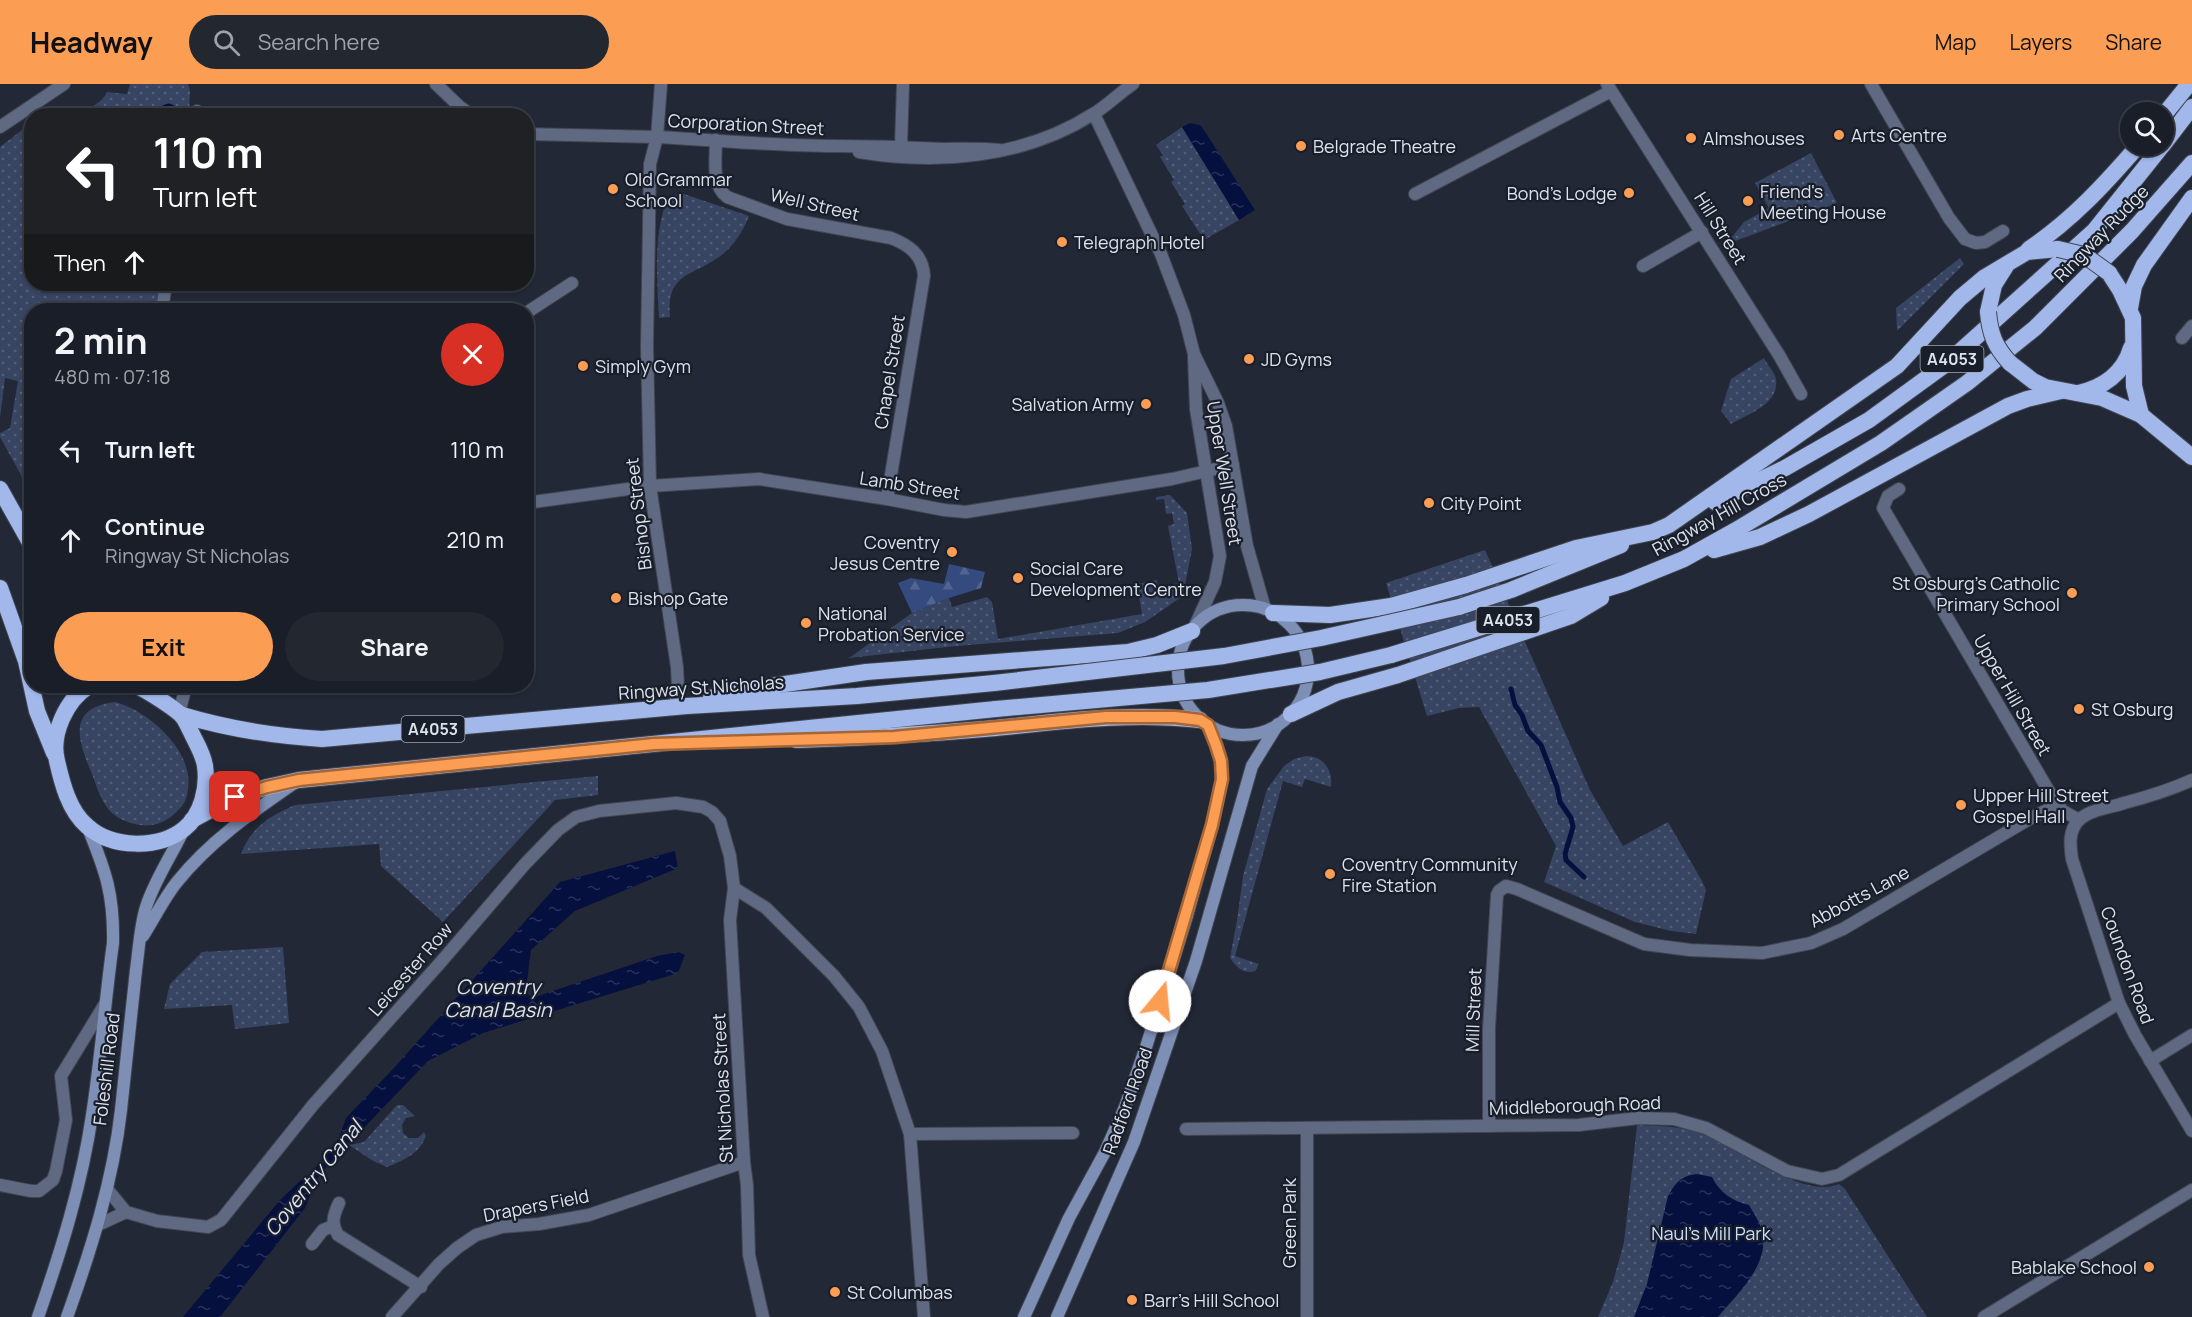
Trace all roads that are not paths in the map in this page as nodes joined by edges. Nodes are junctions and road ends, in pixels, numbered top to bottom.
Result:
1 (64, 84) edge
2 (436, 84) edge
3 (661, 84) edge
4 (903, 84) edge
5 (1133, 84) edge
6 (1871, 84) edge
7 (2188, 84) edge
8 (1609, 88) edge
9 (2174, 102) edge
10 (2192, 107) edge
11 (29, 108) edge
12 (461, 108) edge
13 (24, 112) edge
14 (1094, 114) junction
15 (0, 128) edge
16 (2174, 131) edge
17 (534, 134) edge
18 (657, 137) junction
19 (716, 140) junction
20 (832, 146) junction
21 (901, 146) junction
22 (999, 150) junction
23 (2129, 156) edge
24 (2154, 156) edge
25 (2192, 163) edge
26 (1415, 194) dead end
27 (2192, 198) edge
28 (2003, 231) dead end
29 (1701, 232) junction
30 (916, 253) joint
31 (2013, 259) junction
32 (1643, 266) dead end
33 (572, 283) dead end
34 (2030, 291) joint
35 (534, 308) edge
36 (2130, 308) junction
37 (2192, 326) edge
38 (2034, 328) joint
39 (2182, 338) dead end
40 (2134, 339) junction
41 (1194, 354) junction
42 (2068, 392) junction
43 (1801, 394) dead end
44 (2141, 415) junction
45 (2192, 457) edge
46 (1233, 465) junction
47 (1206, 472) junction
48 (650, 486) junction
49 (0, 489) edge
50 (1899, 489) dead end
51 (887, 499) junction
52 (534, 501) edge
53 (1669, 525) junction
54 (24, 532) edge
55 (1653, 532) junction
56 (1684, 559) junction
57 (1625, 583) junction
58 (0, 588) edge
59 (1269, 611) junction
60 (1193, 629) junction
61 (24, 655) edge
62 (1224, 656) joint
63 (33, 693) edge
64 (81, 693) edge
65 (148, 693) edge
66 (184, 693) edge
67 (681, 707) junction
68 (180, 714) junction
69 (1284, 719) junction
70 (1204, 722) junction
71 (654, 744) junction
72 (56, 757) junction
73 (299, 780) junction
74 (2192, 780) edge
75 (2056, 805) junction
76 (2079, 820) junction
77 (188, 824) junction
78 (88, 828) junction
79 (730, 856) joint
80 (734, 888) junction
81 (1497, 895) joint
82 (140, 941) junction
83 (2120, 1003) junction
84 (105, 1004) junction
85 (2192, 1035) edge
86 (2150, 1061) junction
87 (1489, 1126) junction
88 (1186, 1129) dead end
89 (1307, 1129) junction
90 (2192, 1131) edge
91 (1073, 1133) dead end
92 (910, 1134) junction
93 (744, 1161) junction
94 (0, 1185) edge
95 (107, 1189) junction
96 (2192, 1190) edge
97 (339, 1203) dead end
98 (126, 1212) junction
99 (98, 1225) junction
100 (333, 1226) junction
101 (312, 1244) dead end
102 (421, 1287) junction
103 (38, 1317) edge
104 (68, 1317) edge
105 (393, 1317) edge
106 (763, 1317) edge
107 (924, 1317) edge
108 (1024, 1317) edge
109 (1057, 1317) edge
110 (1307, 1317) edge
111 (1984, 1317) edge

1 - 11 street
2 - 12 street
3 - 18 street, Bishop Street
4 - 21 street
5 - 14 street, Corporation Street
6 - 28 street
7 - 9 highway
8 - 26 street
8 - 29 street, Hill Street
10 - 16 highway, Ringway Rudge / A4053
13 - 15 street
14 - 22 street, Corporation Street
14 - 41 street, Upper Well Street
17 - 18 street, Corporation Street
18 - 19 street, Corporation Street
18 - 48 street, Bishop Street
19 - 20 street, Corporation Street
19 - 30 street, Well Street
20 - 21 street, Corporation Street
20 - 22 street, Corporation Street
21 - 22 street, Corporation Street
23 - 31 highway
24 - 34 highway, Ringway Rudge / A4053
25 - 38 highway, Ringway Rudge / A4053
27 - 36 highway
29 - 32 street
29 - 43 street, Hill Street
30 - 51 street, Chapel Street
31 - 36 highway, bridge
31 - 42 highway, bridge
31 - 53 highway
33 - 35 street
34 - 53 highway, Ringway Hill Cross / A4053
36 - 40 highway
37 - 39 street
38 - 56 highway, Ringway Hill Cross / A4053
40 - 42 highway
40 - 44 highway
41 - 46 street, Upper Well Street
41 - 47 street, Upper Well Street
42 - 44 highway
42 - 56 highway
44 - 45 highway
46 - 47 street, Lamb Street
46 - 59 street, Upper Well Street
47 - 51 street, Lamb Street
47 - 60 street, Upper Well Street
48 - 51 street, Lamb Street
48 - 52 street, Lamb Street
48 - 67 street, Bishop Street
49 - 54 highway
50 - 75 street, Upper Hill Street
53 - 55 highway
55 - 59 highway
55 - 62 highway, Ringway Hill Cross / A4053, bridge
56 - 57 highway, Ringway Hill Cross / A4053
57 - 69 highway
57 - 71 highway, Ringway Hill Cross / A4053, bridge
58 - 61 highway
59 - 60 main road
59 - 69 main road
60 - 67 highway
60 - 70 main road
62 - 67 highway, Ringway St Nicholas / A4053, bridge
63 - 72 highway
64 - 72 highway
65 - 68 highway, A4053
66 - 68 street
67 - 68 highway, Ringway St Nicholas / A4053
68 - 77 highway, A4053
69 - 70 main road
69 - 109 main road, Radford Road
70 - 71 highway
70 - 108 main road, Radford Road
71 - 73 highway, A4053
72 - 78 highway
73 - 77 highway, A4053
73 - 82 main road
74 - 76 street
75 - 76 street, Upper Hill Street
75 - 81 street, Abbotts Lane
76 - 83 street, Coundon Road
77 - 78 highway, A4053
77 - 82 main road, Foleshill Road
78 - 84 main road, Foleshill Road
79 - 80 street, St Nicholas Street
79 - 98 street, Leicester Row
80 - 92 street
80 - 93 street, St Nicholas Street
81 - 87 street, Mill Street
82 - 95 main road, Foleshill Road
83 - 86 street, Coundon Road
83 - 87 street, Middleborough Road
84 - 94 street
84 - 103 main road, Foleshill Road
85 - 86 street
86 - 90 street, Coundon Road
87 - 89 street, Middleborough Road
88 - 89 street, Middleborough Road
89 - 110 street, Green Park
91 - 92 street
92 - 107 street
93 - 102 street, Drapers Field
93 - 106 street, St Nicholas Street
95 - 98 street
95 - 99 main road, Foleshill Road
96 - 111 street
97 - 100 street
98 - 99 street
99 - 104 main road, Foleshill Road
100 - 101 street
100 - 102 street
102 - 105 street, Drapers Field

